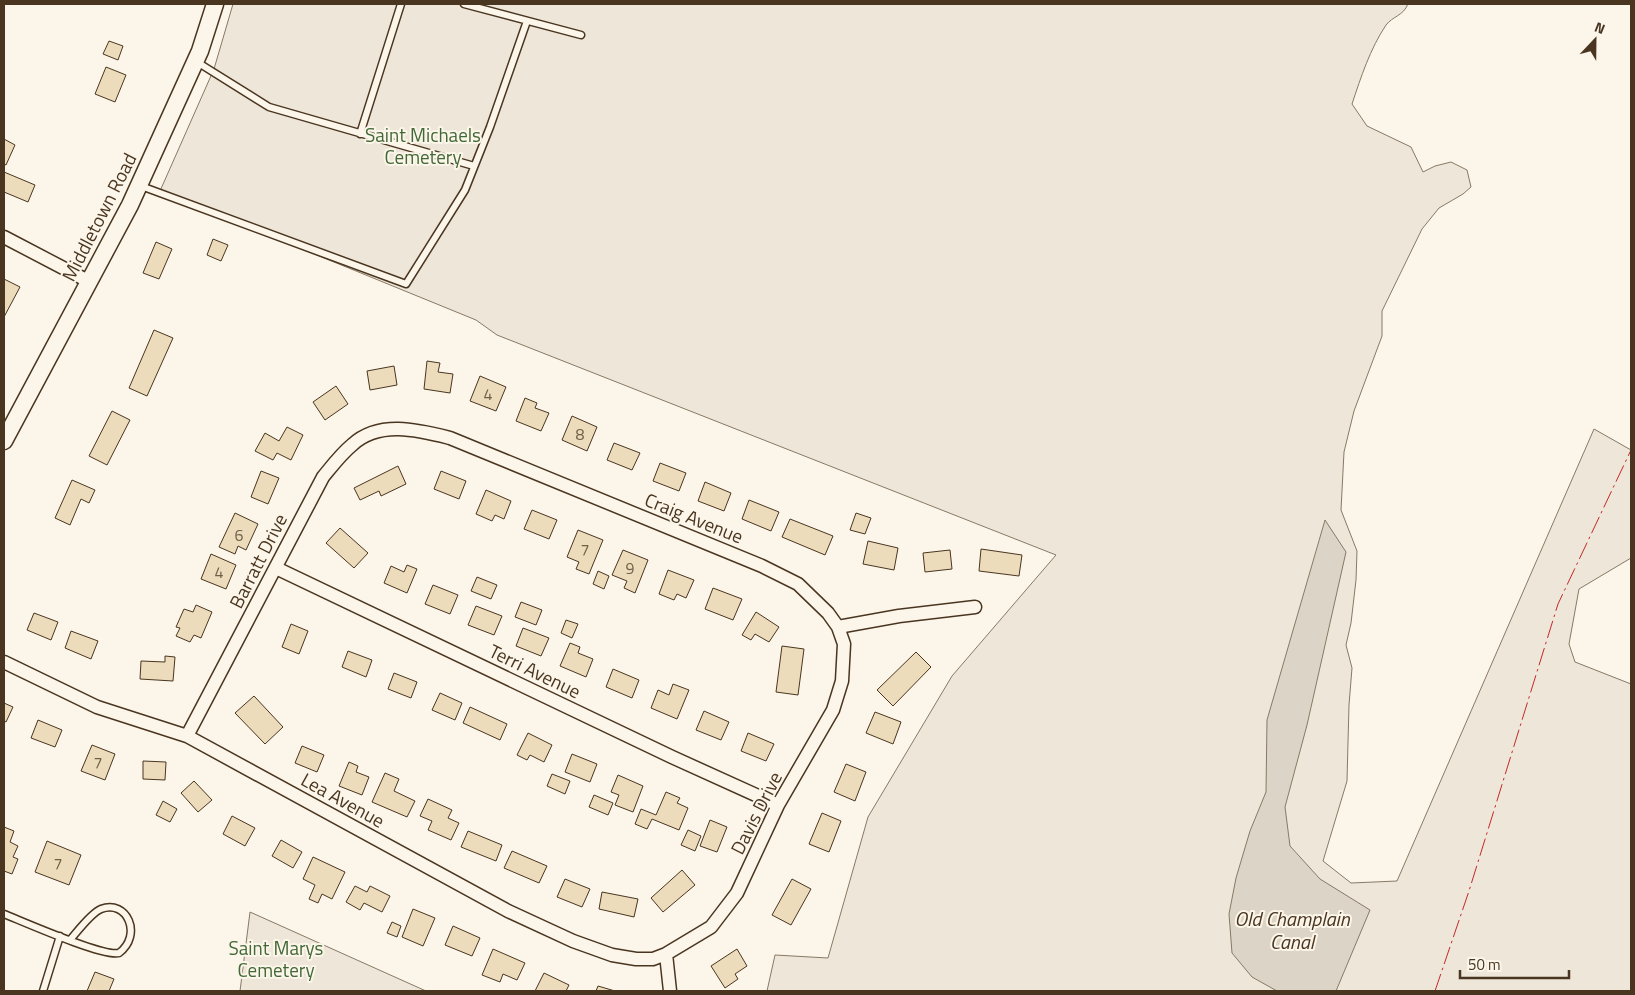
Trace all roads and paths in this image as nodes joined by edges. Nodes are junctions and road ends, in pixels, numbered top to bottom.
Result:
1 (215, 4) edge
2 (401, 4) edge
3 (464, 4) edge
4 (527, 21) junction
5 (581, 35) dead end
6 (196, 61) junction
7 (360, 134) junction
8 (474, 166) junction
9 (139, 185) junction
10 (4, 237) edge
11 (90, 282) junction
12 (389, 428) joint
13 (4, 441) edge
14 (276, 568) junction
15 (975, 607) dead end
16 (838, 627) junction
17 (4, 662) edge
18 (187, 736) junction
19 (778, 805) junction
20 (4, 914) edge
21 (60, 936) junction
22 (70, 940) junction
23 (666, 954) junction
24 (42, 991) edge
25 (670, 991) edge

1 - 6 street, Middletown Road
2 - 7 lane
3 - 4 lane
4 - 5 lane
4 - 8 lane
6 - 7 lane
6 - 9 street, Middletown Road
7 - 8 lane
8 - 9 lane
9 - 11 street, Middletown Road
10 - 11 street
11 - 13 street, Middletown Road
12 - 14 street, Barratt Drive
12 - 16 street, Craig Avenue
14 - 18 street, Barratt Drive
14 - 19 street, Terri Avenue
15 - 16 street
16 - 19 street, Davis Drive
17 - 18 street, Lea Avenue
18 - 23 street, Lea Avenue
19 - 23 street, Davis Drive
20 - 21 lane
21 - 22 lane
21 - 24 lane
22 - 22 lane
23 - 25 street

